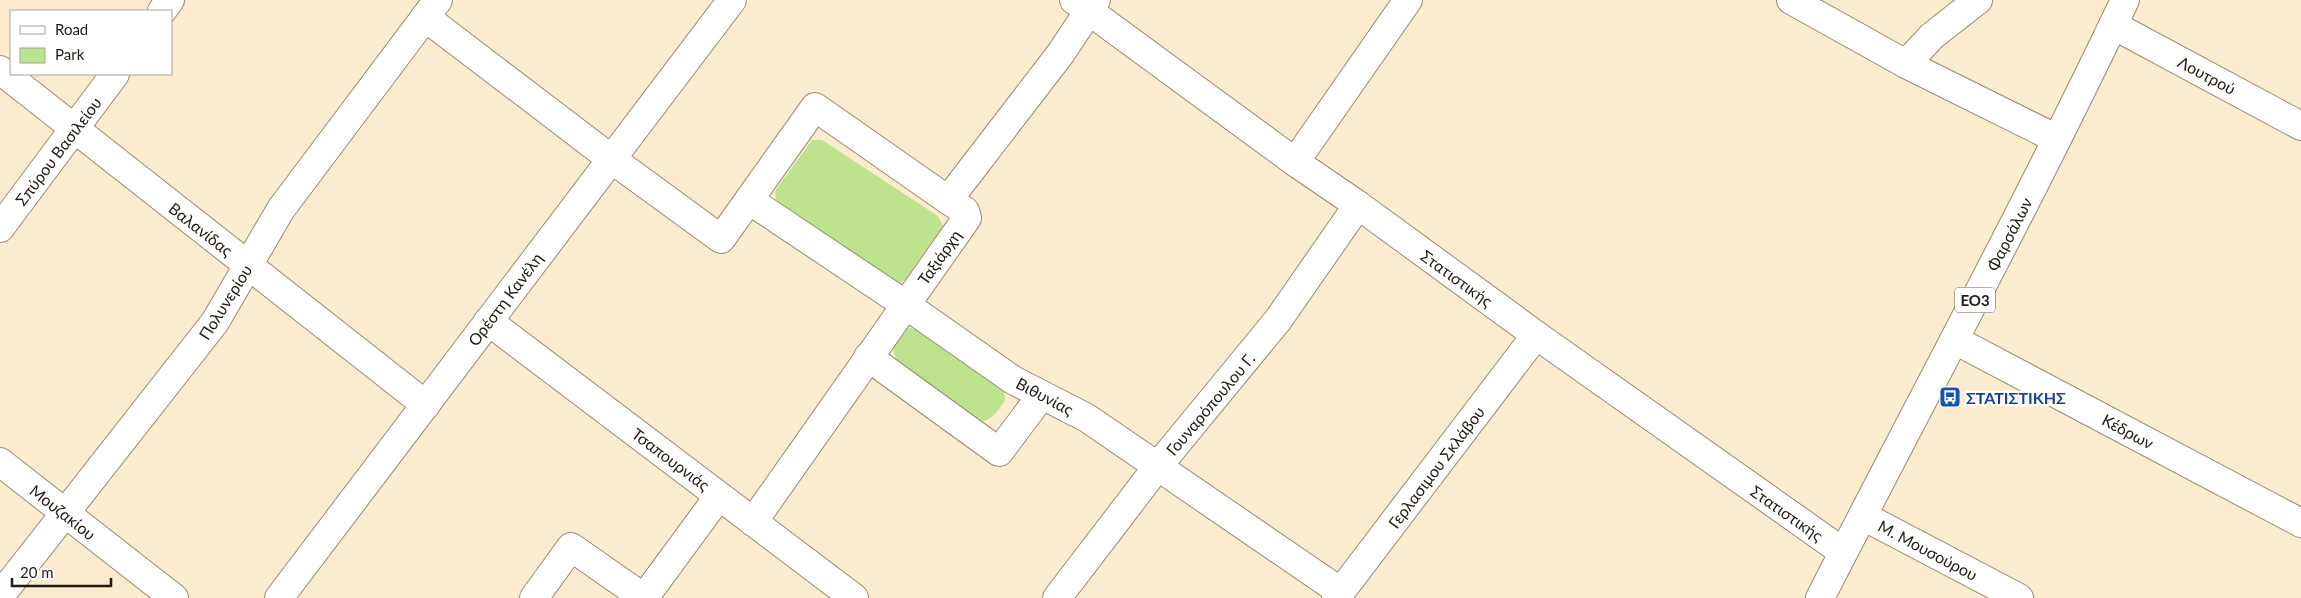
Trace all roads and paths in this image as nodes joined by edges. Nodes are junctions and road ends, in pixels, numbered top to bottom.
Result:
1 (732, 0) edge
2 (1408, 0) edge
3 (1791, 0) edge
4 (1978, 0) edge
5 (2125, 0) edge
6 (1087, 4) edge
7 (432, 9) edge
8 (2113, 25) junction
9 (1906, 64) junction
10 (0, 70) edge
11 (114, 75) edge
12 (2301, 126) edge
13 (74, 129) junction
14 (2057, 139) junction
15 (610, 158) junction
16 (1295, 162) junction
17 (748, 200) junction
18 (948, 200) junction
19 (1358, 206) junction
20 (0, 228) edge
21 (248, 266) junction
22 (906, 305) junction
23 (488, 321) junction
24 (1536, 335) junction
25 (1955, 340) junction
26 (868, 357) junction
27 (1041, 396) junction
28 (426, 405) junction
29 (0, 462) edge
30 (1158, 466) junction
31 (719, 496) junction
32 (65, 514) junction
33 (1863, 516) junction
34 (753, 522) junction
35 (2301, 522) edge
36 (1843, 552) junction
37 (1339, 595) edge
38 (0, 596) edge
39 (174, 598) edge
40 (278, 598) edge
41 (534, 598) edge
42 (644, 598) edge
43 (854, 598) edge
44 (1057, 598) edge
45 (1820, 598) edge
46 (2019, 598) edge

1 - 15 street, Ορέστη Κανέλη
2 - 16 street
3 - 9 street
4 - 9 street
5 - 8 street, Φαρσάλων / ΕΟ3
6 - 16 street, Στατιστικής
6 - 18 street
7 - 15 street
7 - 21 street, Πολυνερίου
8 - 12 street, Λουτρού
8 - 14 street, Φαρσάλων / ΕΟ3
9 - 14 street
10 - 13 street, Βαλανίδας
11 - 13 street, Σπύρου Βασιλείου
13 - 20 street, Σπύρου Βασιλείου
13 - 21 street, Βαλανίδας
14 - 25 street, Φαρσάλων / ΕΟ3
15 - 17 street
15 - 23 street, Ορέστη Κανέλη
16 - 19 street, Στατιστικής
17 - 18 street
17 - 22 street, Βιθυνίας
18 - 22 street, Ταξιάρχη
19 - 24 street, Στατιστικής
19 - 30 street, Γουναρόπουλου Γ.
21 - 28 street, Βαλανίδας
21 - 32 street, Πολυνερίου
22 - 26 street, Ταξιάρχη
22 - 27 street, Βιθυνίας
23 - 28 street, Ορέστη Κανέλη
23 - 31 street, Τσαπουρνιάς
24 - 36 street, Στατιστικής
24 - 37 street, Γερλασιμου Σκλάβου
25 - 33 street, Φαρσάλων / ΕΟ3
25 - 35 street, Κέδρων
26 - 27 street
26 - 34 street, Ταξιάρχη
27 - 30 street, Βιθυνίας
28 - 40 street, Ορέστη Κανέλη
29 - 32 street, Μουζακίου
30 - 37 street, Βιθυνίας
30 - 44 street, Γουναρόπουλου Γ.
31 - 34 street, Τσαπουρνιάς
31 - 42 street
32 - 38 street, Πολυνερίου
32 - 39 street, Μουζακίου
33 - 36 street, Φαρσάλων / ΕΟ3
33 - 46 street, Μ. Μουσούρου
34 - 43 street, Τσαπουρνιάς
36 - 45 street, Φαρσάλων / ΕΟ3
41 - 42 street

